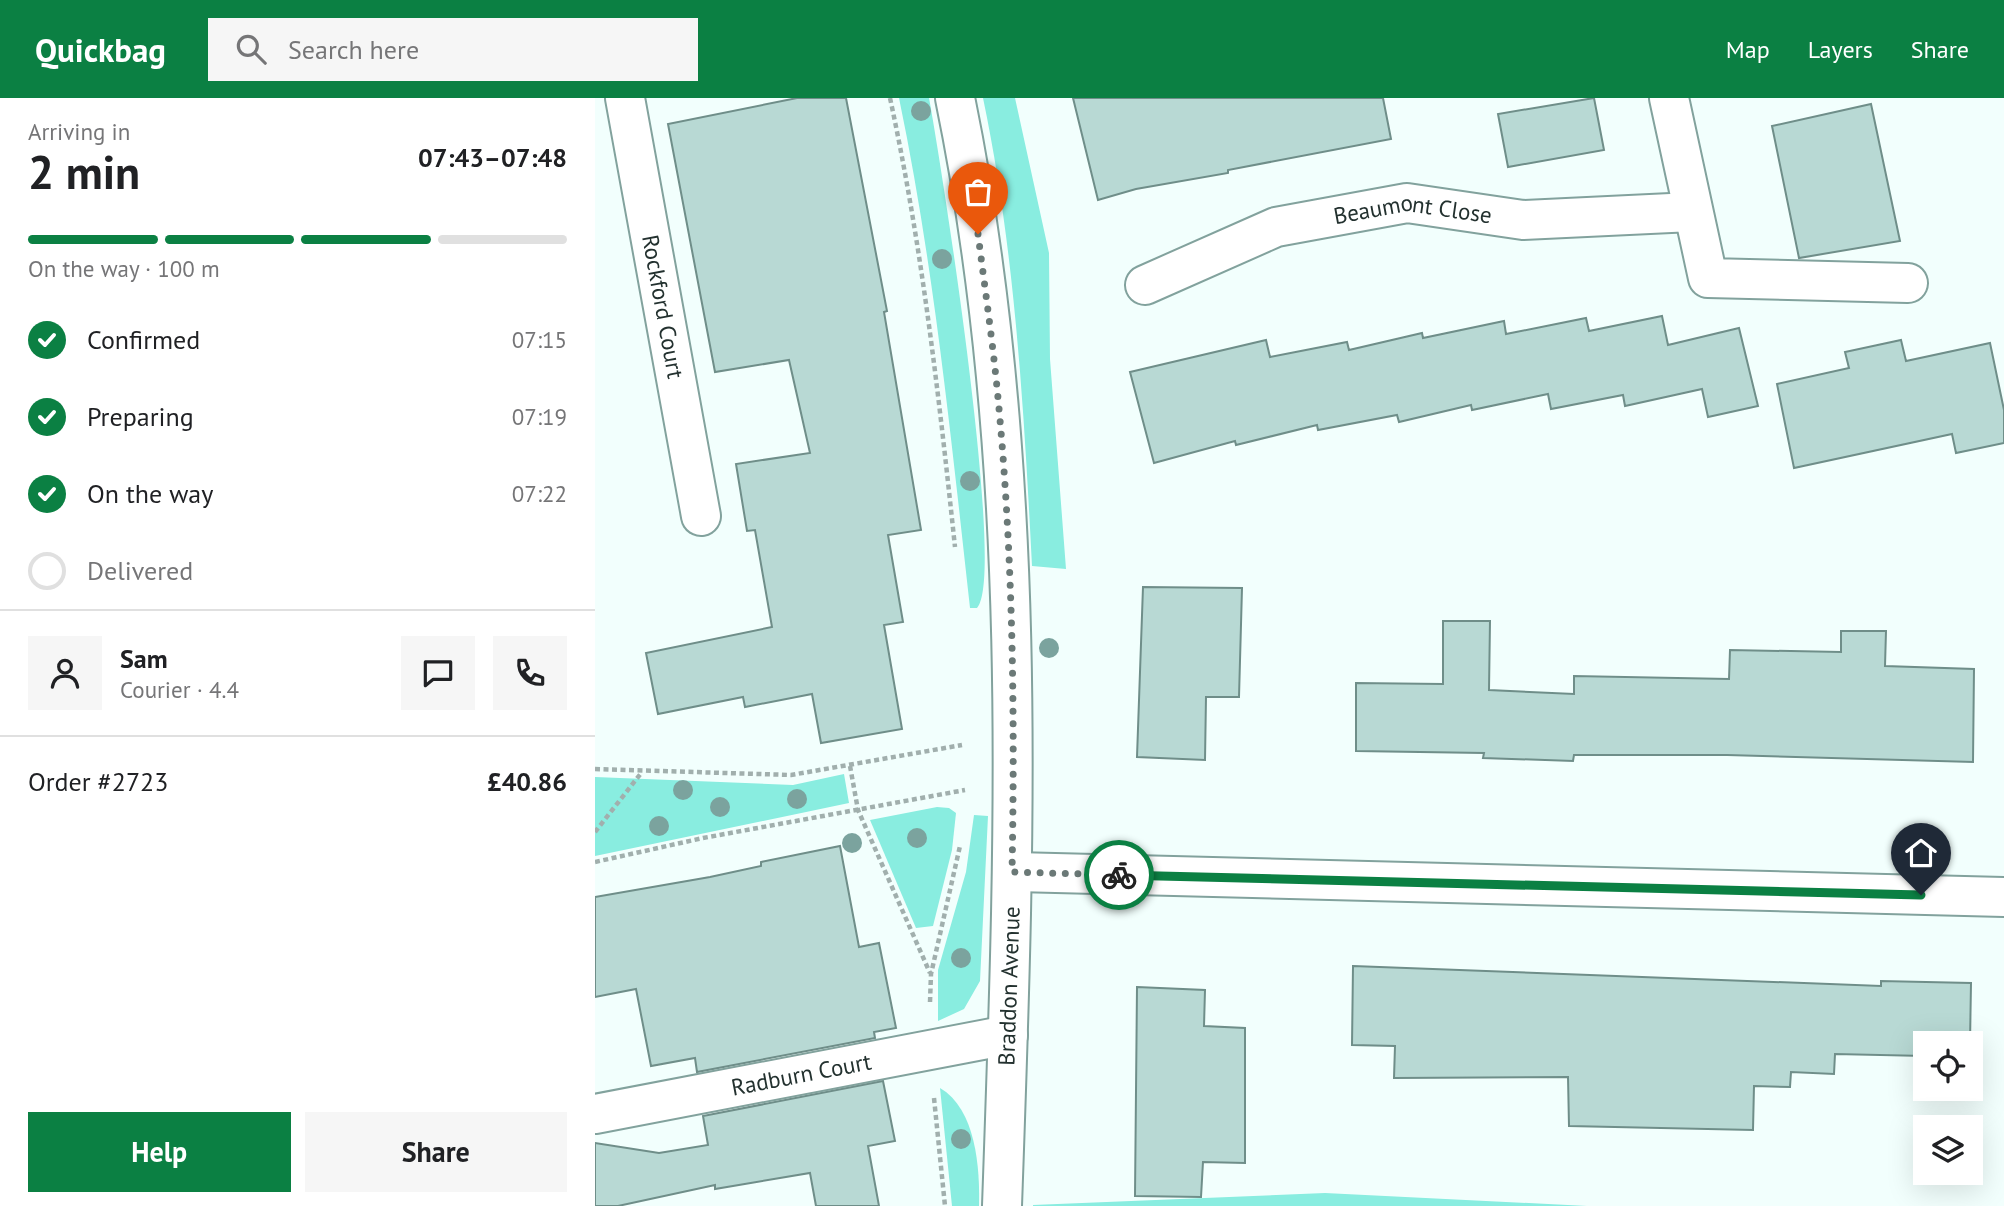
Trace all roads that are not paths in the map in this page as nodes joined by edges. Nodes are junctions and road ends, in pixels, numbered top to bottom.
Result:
1 (625, 98) edge
2 (955, 98) edge
3 (1669, 98) edge
4 (1692, 212) junction
5 (1908, 283) dead end
6 (1145, 285) dead end
7 (701, 516) dead end
8 (1012, 872) junction
9 (2004, 897) edge
10 (1008, 1035) junction
11 (595, 1114) edge
12 (1002, 1206) edge

1 - 7 street, Rockford Court
2 - 8 street, Braddon Avenue
3 - 4 street
4 - 5 street
4 - 6 street, Beaumont Close
8 - 9 street
8 - 10 street, Braddon Avenue
10 - 11 street, Radburn Court
10 - 12 street, Braddon Avenue

